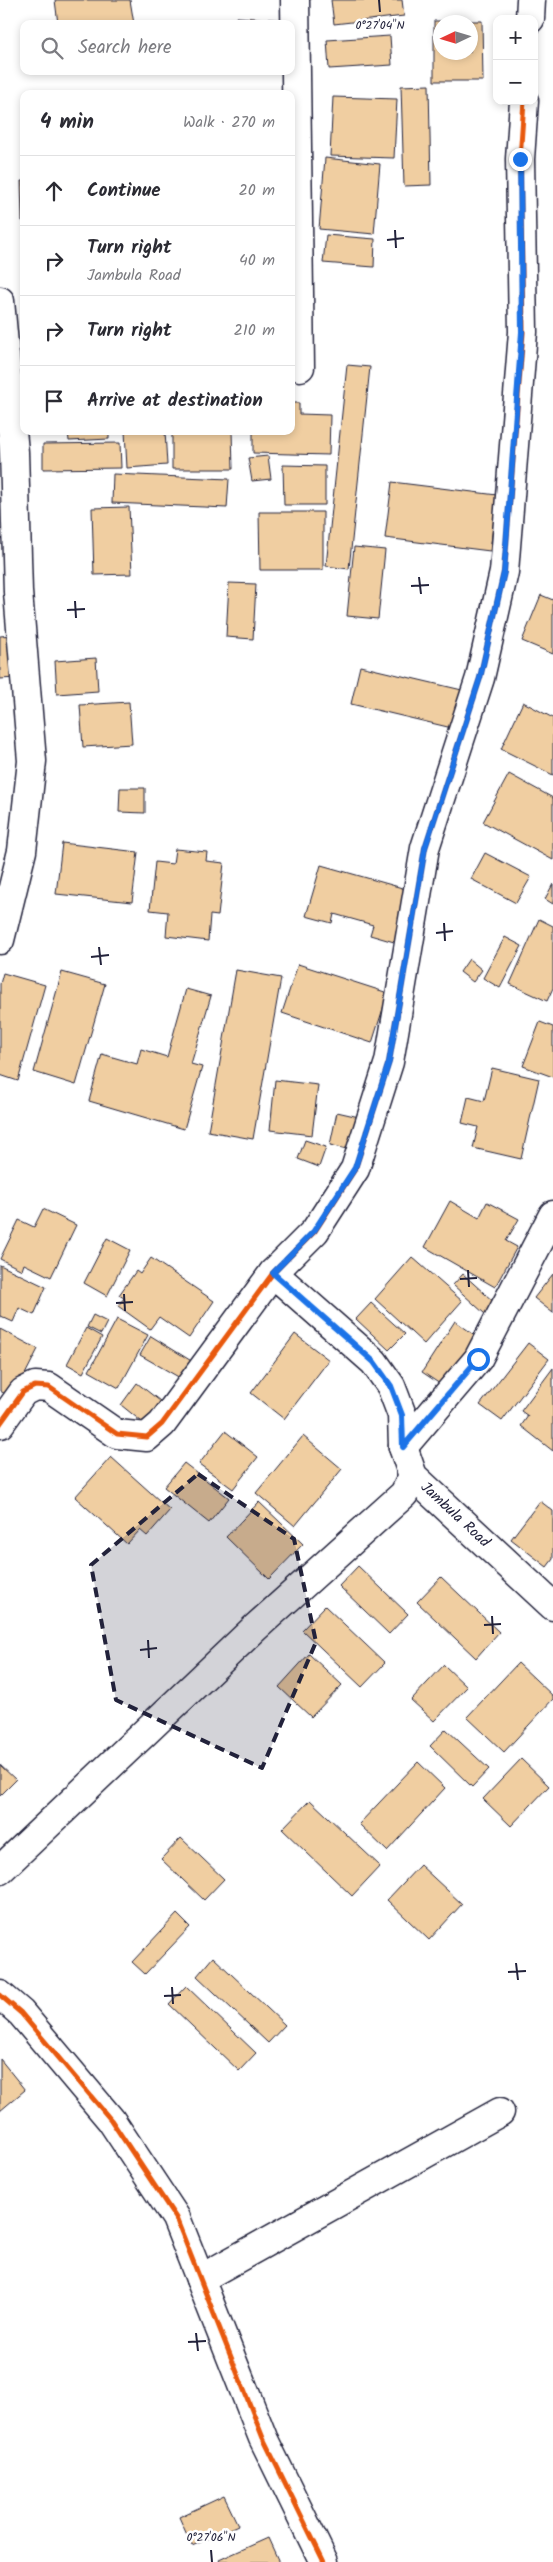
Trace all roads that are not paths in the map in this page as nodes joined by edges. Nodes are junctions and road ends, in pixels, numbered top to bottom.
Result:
1 (294, 0) edge
2 (531, 0) edge
3 (530, 15) edge
4 (294, 20) edge
5 (295, 61) edge
6 (524, 105) edge
7 (0, 302) edge
8 (300, 367) dead end
9 (0, 940) edge
10 (553, 1215) edge
11 (273, 1273) junction
12 (0, 1424) edge
13 (403, 1447) junction
14 (413, 1476) junction
15 (553, 1606) edge
16 (0, 1870) edge
17 (0, 1995) edge
18 (500, 2112) dead end
19 (200, 2279) junction
20 (324, 2562) edge

1 - 4 street
2 - 3 street
5 - 8 street
6 - 11 street
7 - 9 street
10 - 13 street
11 - 12 street
11 - 13 street, Jambula Road
13 - 14 street, Jambula Road
14 - 15 street, Jambula Road
14 - 16 street
17 - 19 street
18 - 19 street
19 - 20 street

